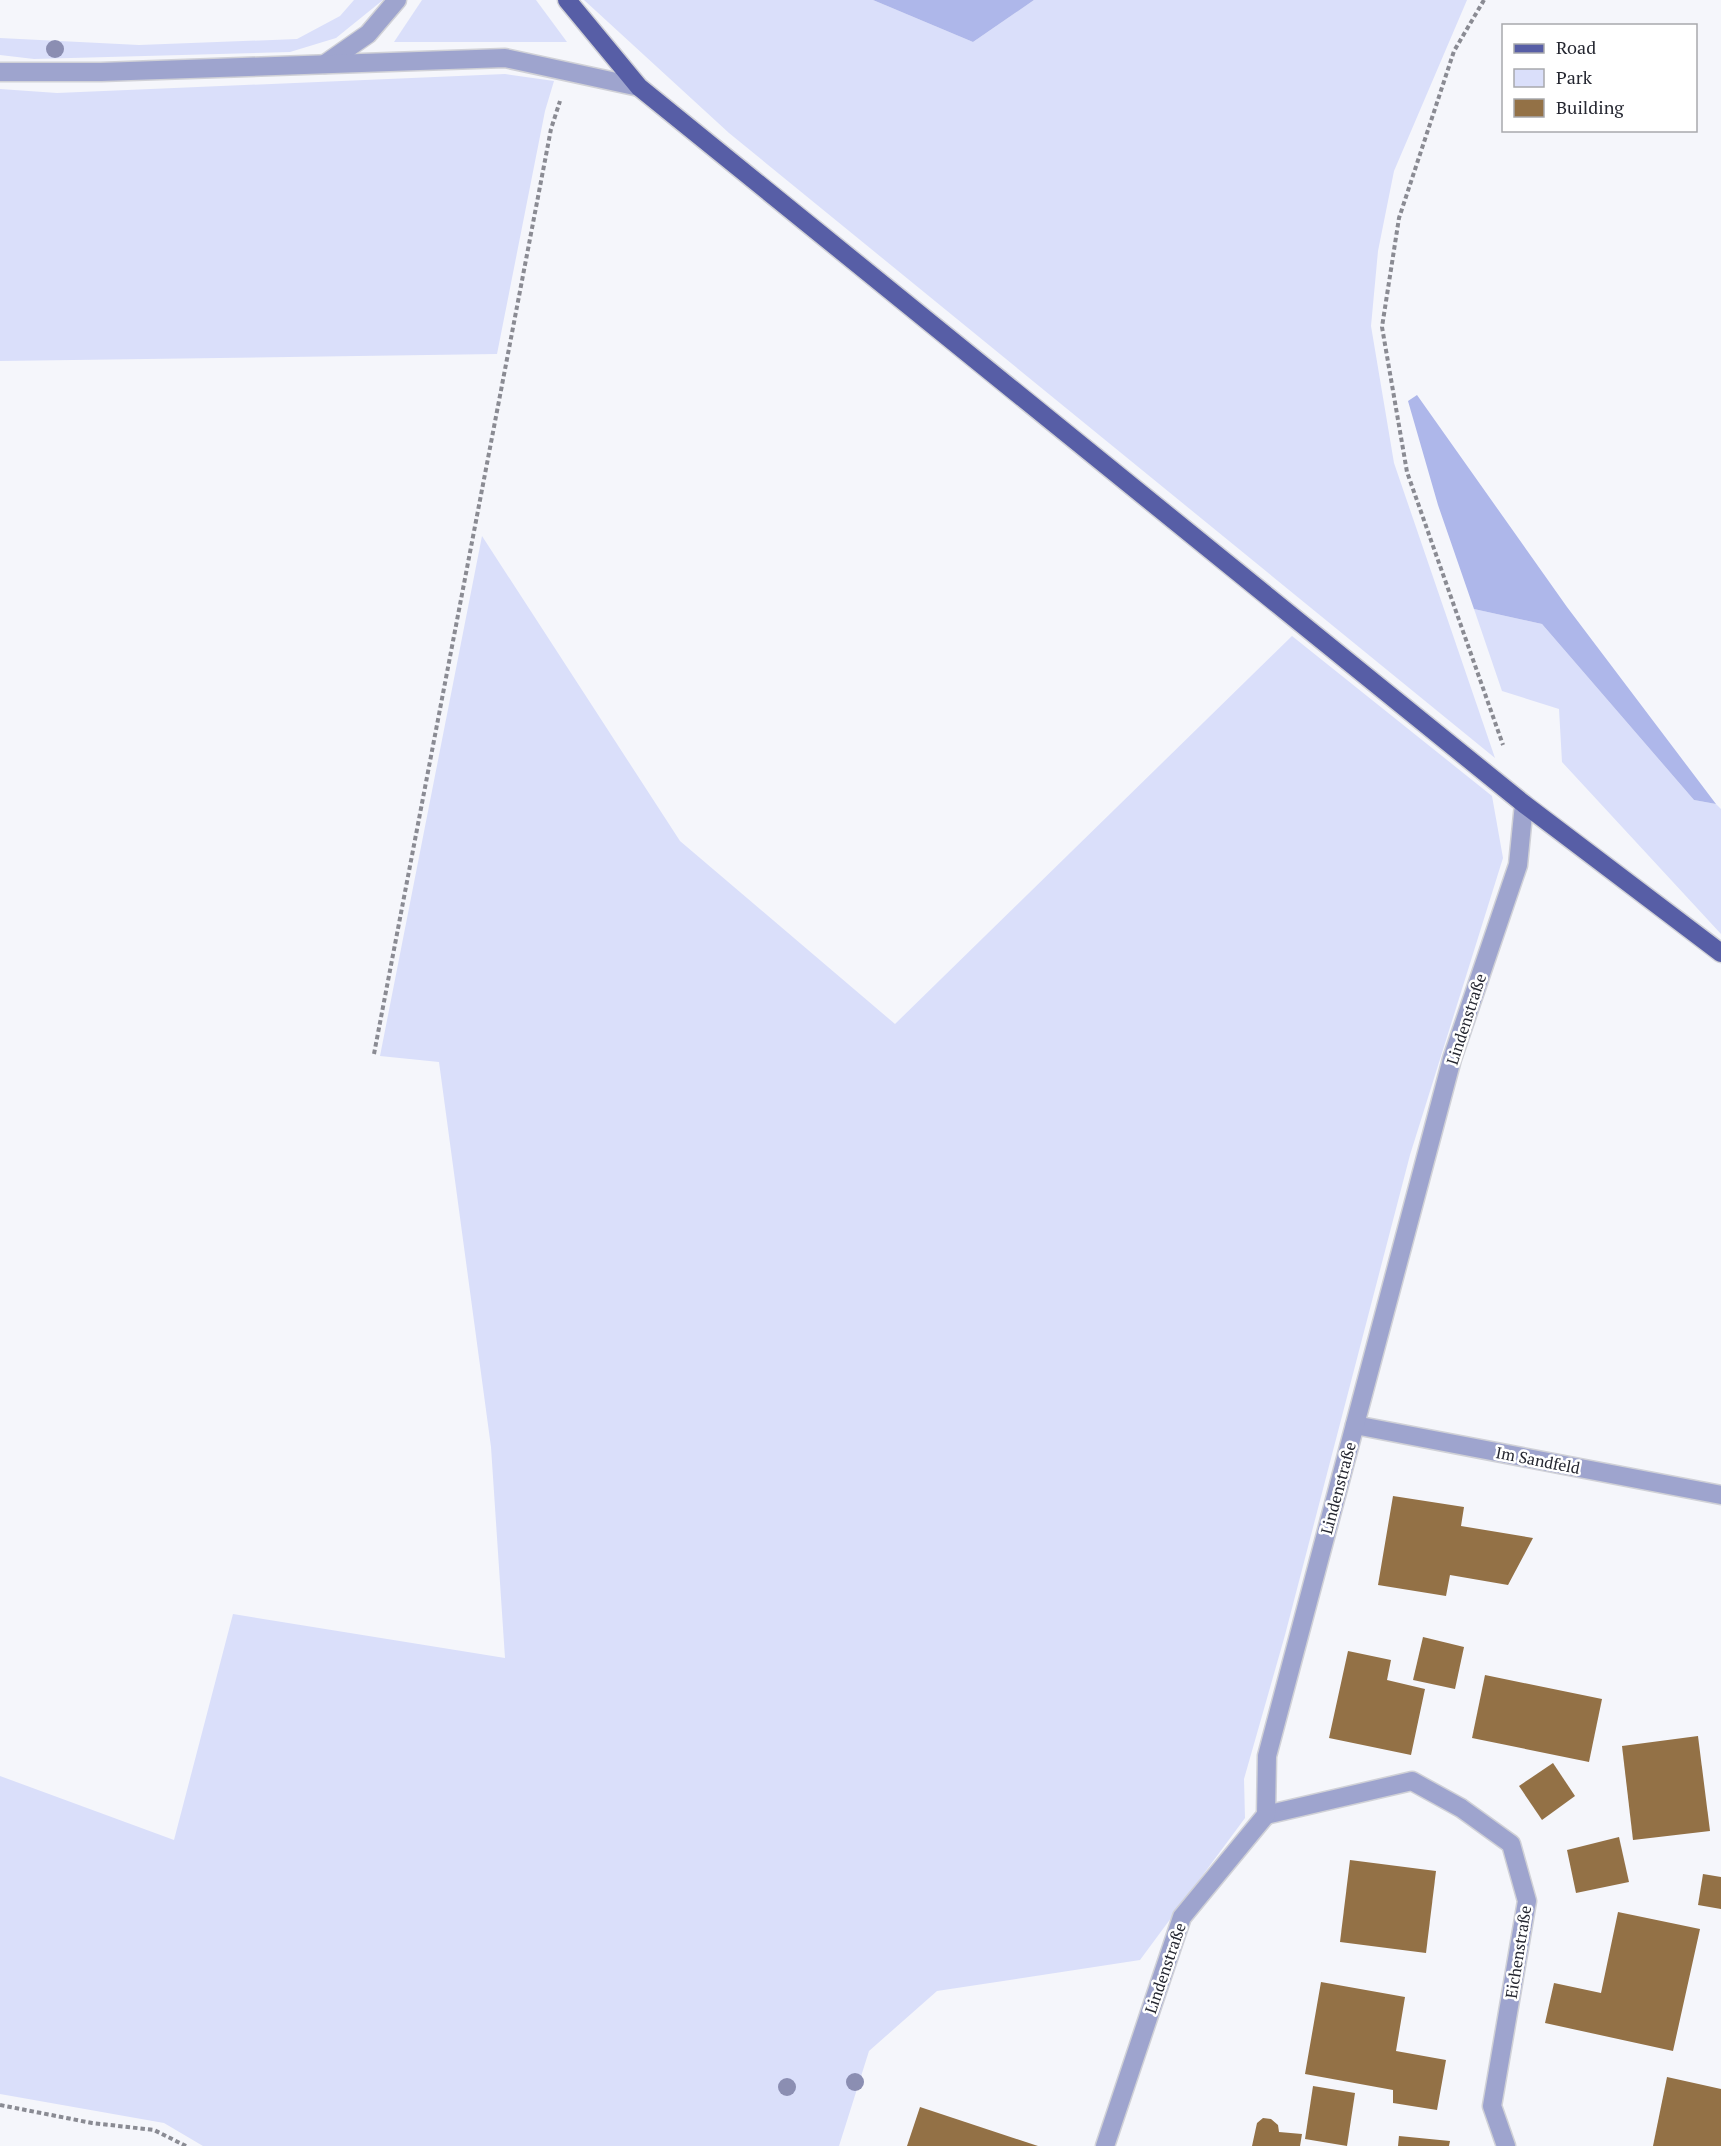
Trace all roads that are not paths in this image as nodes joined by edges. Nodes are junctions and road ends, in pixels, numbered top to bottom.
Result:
1 (397, 0) edge
2 (567, 0) edge
3 (325, 64) junction
4 (0, 72) edge
5 (639, 87) junction
6 (1524, 804) junction
7 (1721, 953) edge
8 (1354, 1425) junction
9 (1721, 1495) edge
10 (1266, 1815) junction
11 (1105, 2146) edge
12 (1506, 2146) edge

1 - 3 street
2 - 5 main road
3 - 4 street
3 - 5 street
5 - 6 main road
6 - 7 main road
6 - 8 street, Lindenstraße
8 - 9 street, Im Sandfeld
8 - 10 street, Lindenstraße
10 - 11 street, Lindenstraße
10 - 12 street, Eichenstraße

